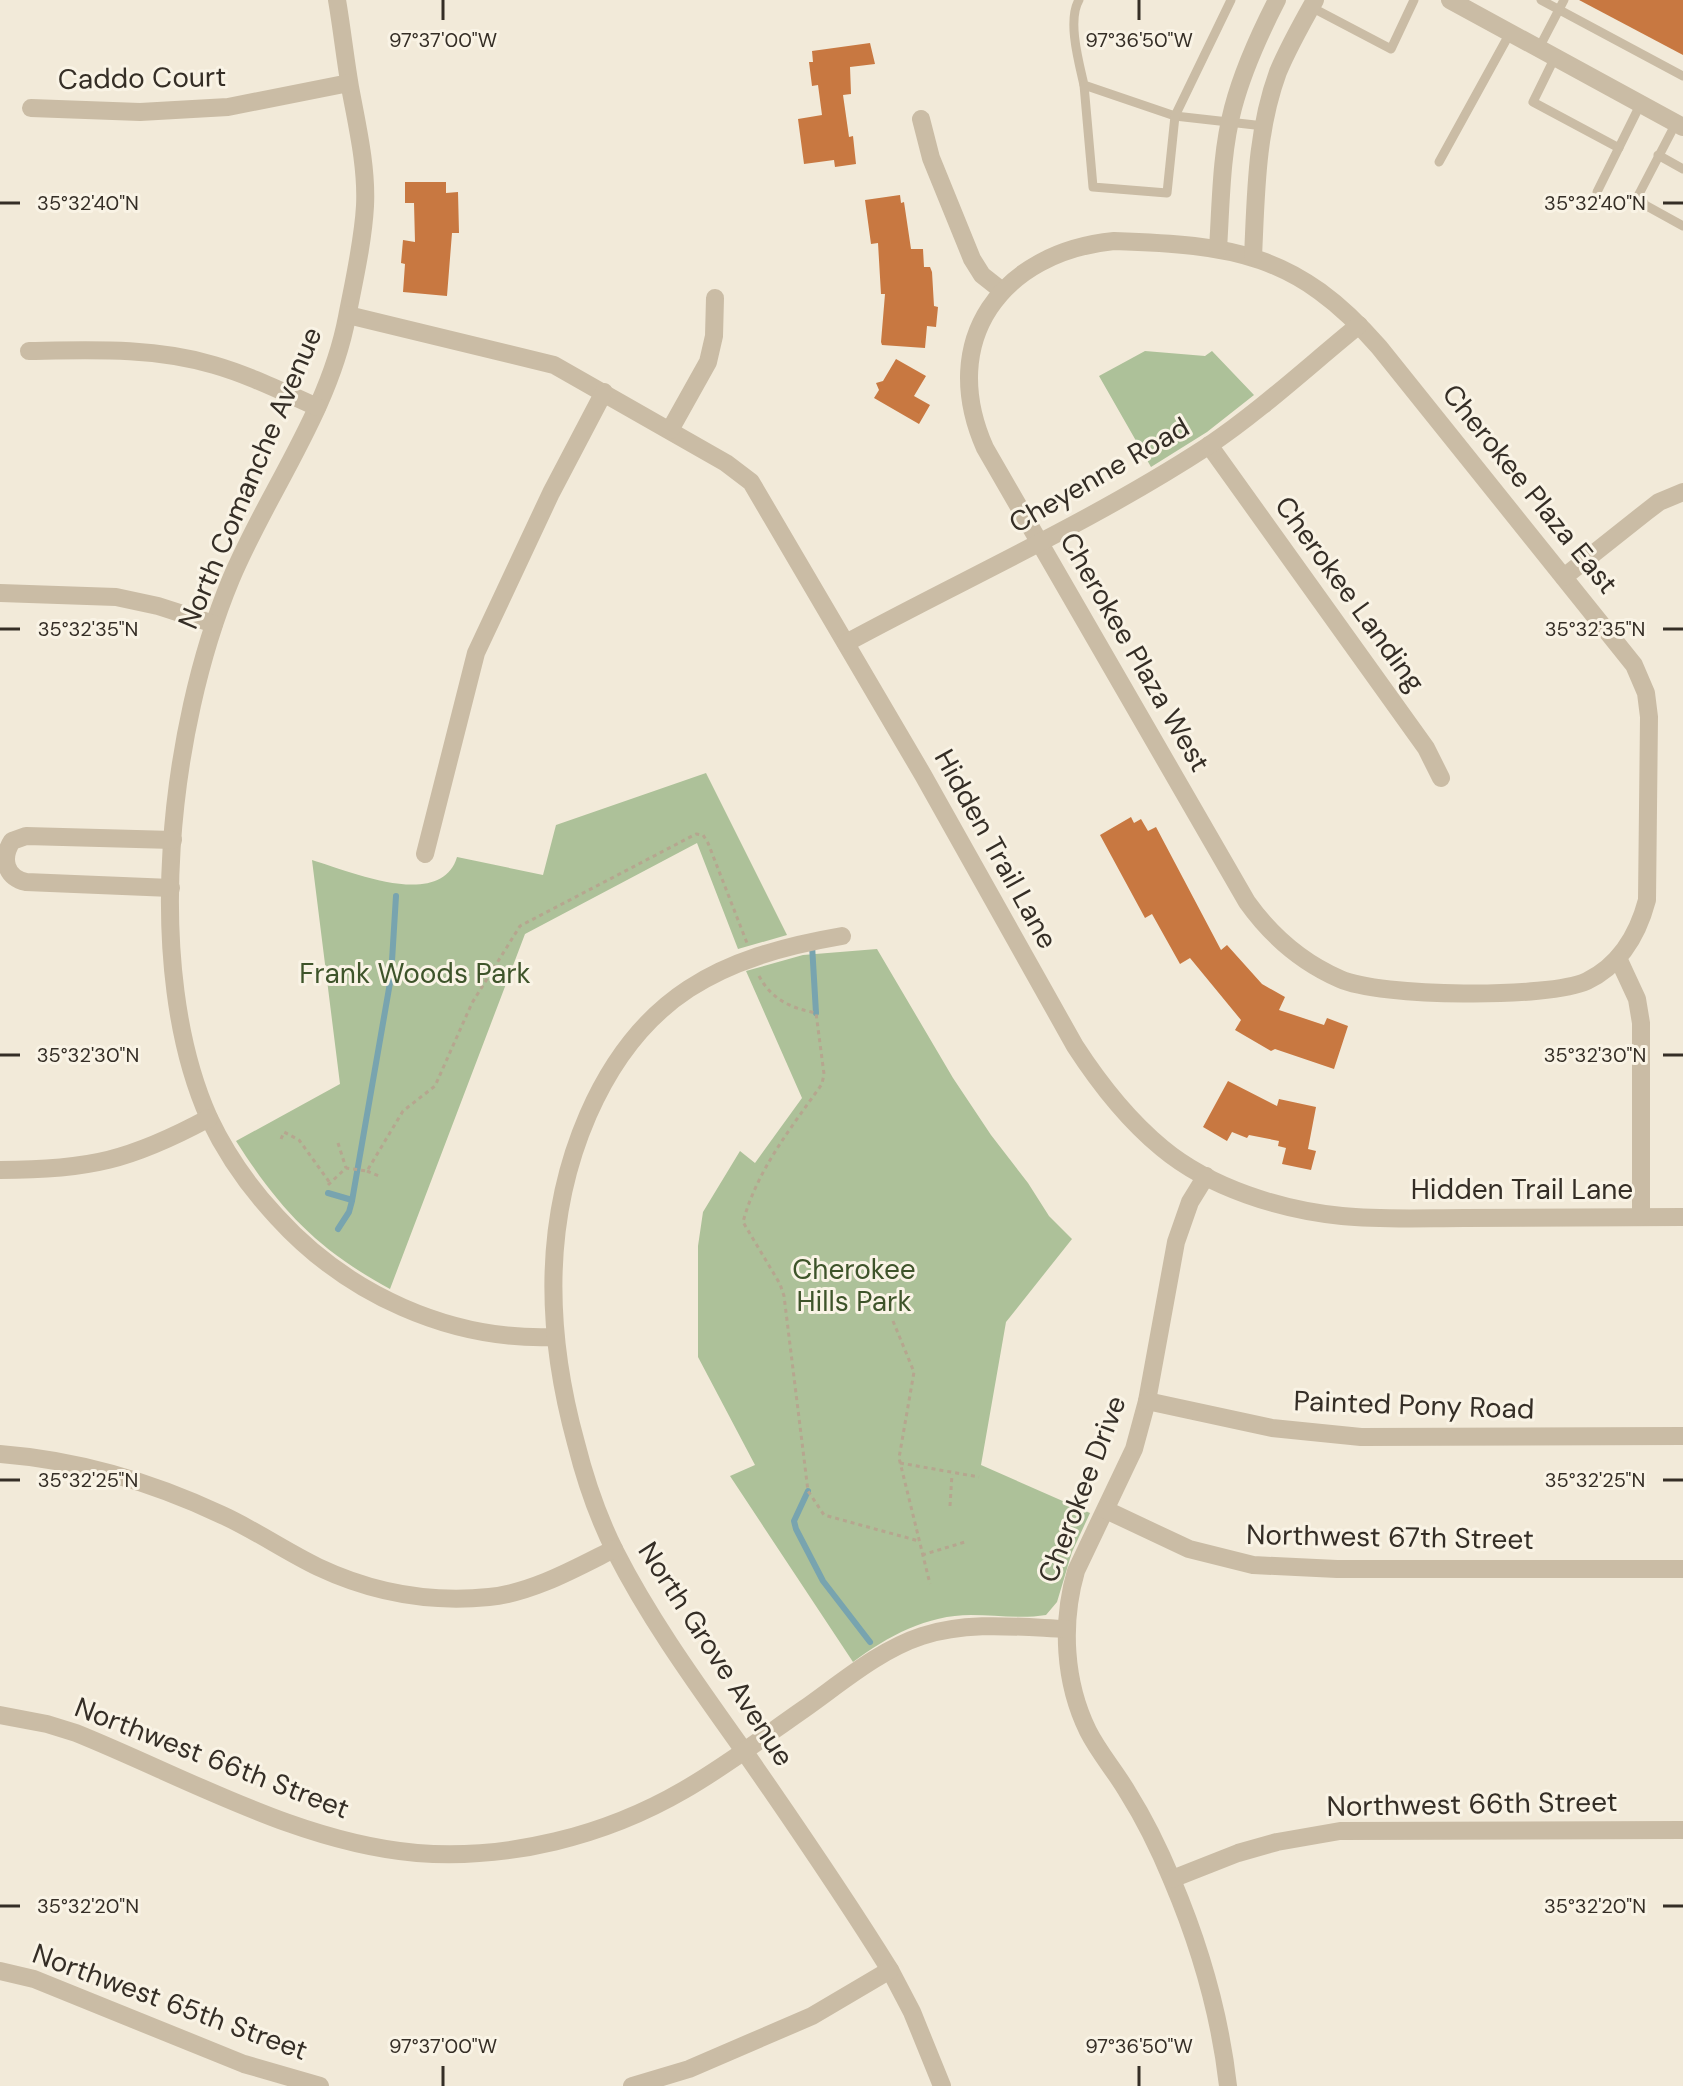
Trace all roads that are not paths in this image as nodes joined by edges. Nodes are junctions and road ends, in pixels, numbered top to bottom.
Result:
1 (337, 0) edge
2 (1079, 0) edge
3 (1231, 0) edge
4 (1277, 0) edge
5 (1414, 0) edge
6 (1450, 0) edge
7 (1541, 0) edge
8 (1313, 4) edge
9 (1561, 5) edge
10 (1510, 33) junction
11 (1547, 53) junction
12 (1683, 76) edge
13 (349, 83) junction
14 (1084, 85) junction
15 (1641, 103) junction
16 (31, 108) dead end
17 (1175, 116) junction
18 (921, 119) dead end
19 (1230, 122) junction
20 (1679, 125) edge
21 (1264, 126) junction
22 (1619, 148) junction
23 (1658, 155) junction
24 (1439, 162) dead end
25 (1683, 169) edge
26 (1597, 192) dead end
27 (1683, 226) edge
28 (1218, 249) junction
29 (1253, 257) junction
30 (1001, 290) junction
31 (715, 298) dead end
32 (348, 315) junction
33 (1359, 325) junction
34 (29, 351) dead end
35 (604, 392) junction
36 (317, 407) junction
37 (670, 430) junction
38 (1209, 445) junction
39 (1683, 492) edge
40 (1039, 543) junction
41 (1564, 577) junction
42 (0, 593) edge
43 (214, 624) junction
44 (846, 643) junction
45 (1441, 778) dead end
46 (173, 840) junction
47 (425, 854) dead end
48 (171, 888) junction
49 (842, 936) dead end
50 (1618, 958) junction
51 (209, 1118) junction
52 (0, 1170) edge
53 (1206, 1176) junction
54 (1641, 1217) junction
55 (1683, 1217) edge
56 (554, 1337) junction
57 (1147, 1401) junction
58 (1683, 1436) edge
59 (0, 1454) edge
60 (1106, 1510) junction
61 (614, 1549) junction
62 (1683, 1569) edge
63 (1066, 1629) junction
64 (0, 1715) edge
65 (743, 1751) junction
66 (1683, 1830) edge
67 (1172, 1879) junction
68 (890, 1970) junction
69 (0, 1971) edge
70 (320, 2086) edge
71 (632, 2086) edge
72 (942, 2086) edge
73 (1228, 2086) edge

1 - 13 street, North Comanche Avenue
2 - 14 lane
3 - 17 lane
4 - 19 street
5 - 8 lane
6 - 10 street
7 - 9 lane
8 - 21 street
9 - 11 lane
9 - 12 lane
10 - 11 street
10 - 24 lane
11 - 15 street
11 - 22 lane
13 - 16 street, Caddo Court
13 - 32 street, North Comanche Avenue
14 - 17 lane
14 - 17 lane
15 - 20 street
15 - 22 lane
17 - 19 lane
18 - 30 street
19 - 21 lane
19 - 28 street
20 - 23 lane
21 - 29 street
22 - 26 lane
23 - 25 lane
23 - 27 lane
28 - 29 street, Cherokee Plaza West
28 - 30 street, Cherokee Plaza West
29 - 33 street, Cherokee Plaza East
30 - 40 street, Cherokee Plaza West
31 - 37 street
32 - 35 street, Hidden Trail Lane
32 - 36 street, North Comanche Avenue
33 - 38 street, Cheyenne Road
33 - 41 street, Cherokee Plaza East
34 - 36 street
35 - 37 street, Hidden Trail Lane
35 - 47 street
36 - 43 street, North Comanche Avenue
37 - 44 street, Hidden Trail Lane
38 - 40 street, Cheyenne Road
38 - 45 street, Cherokee Landing
39 - 41 street
40 - 44 street, Cheyenne Road
40 - 50 street, Cherokee Plaza West
41 - 50 street, Cherokee Plaza East
42 - 43 street
43 - 46 street, North Comanche Avenue
44 - 53 street, Hidden Trail Lane
46 - 48 street, North Comanche Avenue
46 - 48 street
48 - 51 street, North Comanche Avenue
49 - 56 street, North Grove Avenue
50 - 54 street
51 - 52 street
51 - 56 street, North Comanche Avenue
53 - 54 street, Hidden Trail Lane
53 - 57 street, Cherokee Drive
54 - 55 street, Hidden Trail Lane
56 - 61 street, North Grove Avenue
57 - 58 street, Painted Pony Road
57 - 60 street, Cherokee Drive
59 - 61 street
60 - 62 street, Northwest 67th Street
60 - 63 street, Cherokee Drive
61 - 65 street, North Grove Avenue
63 - 65 street, Northwest 66th Street
63 - 67 street, Cherokee Drive
64 - 65 street, Northwest 66th Street
65 - 68 street, North Grove Avenue
66 - 67 street, Northwest 66th Street
67 - 73 street, Cherokee Drive
68 - 71 street
68 - 72 street, North Grove Avenue
69 - 70 street, Northwest 65th Street

